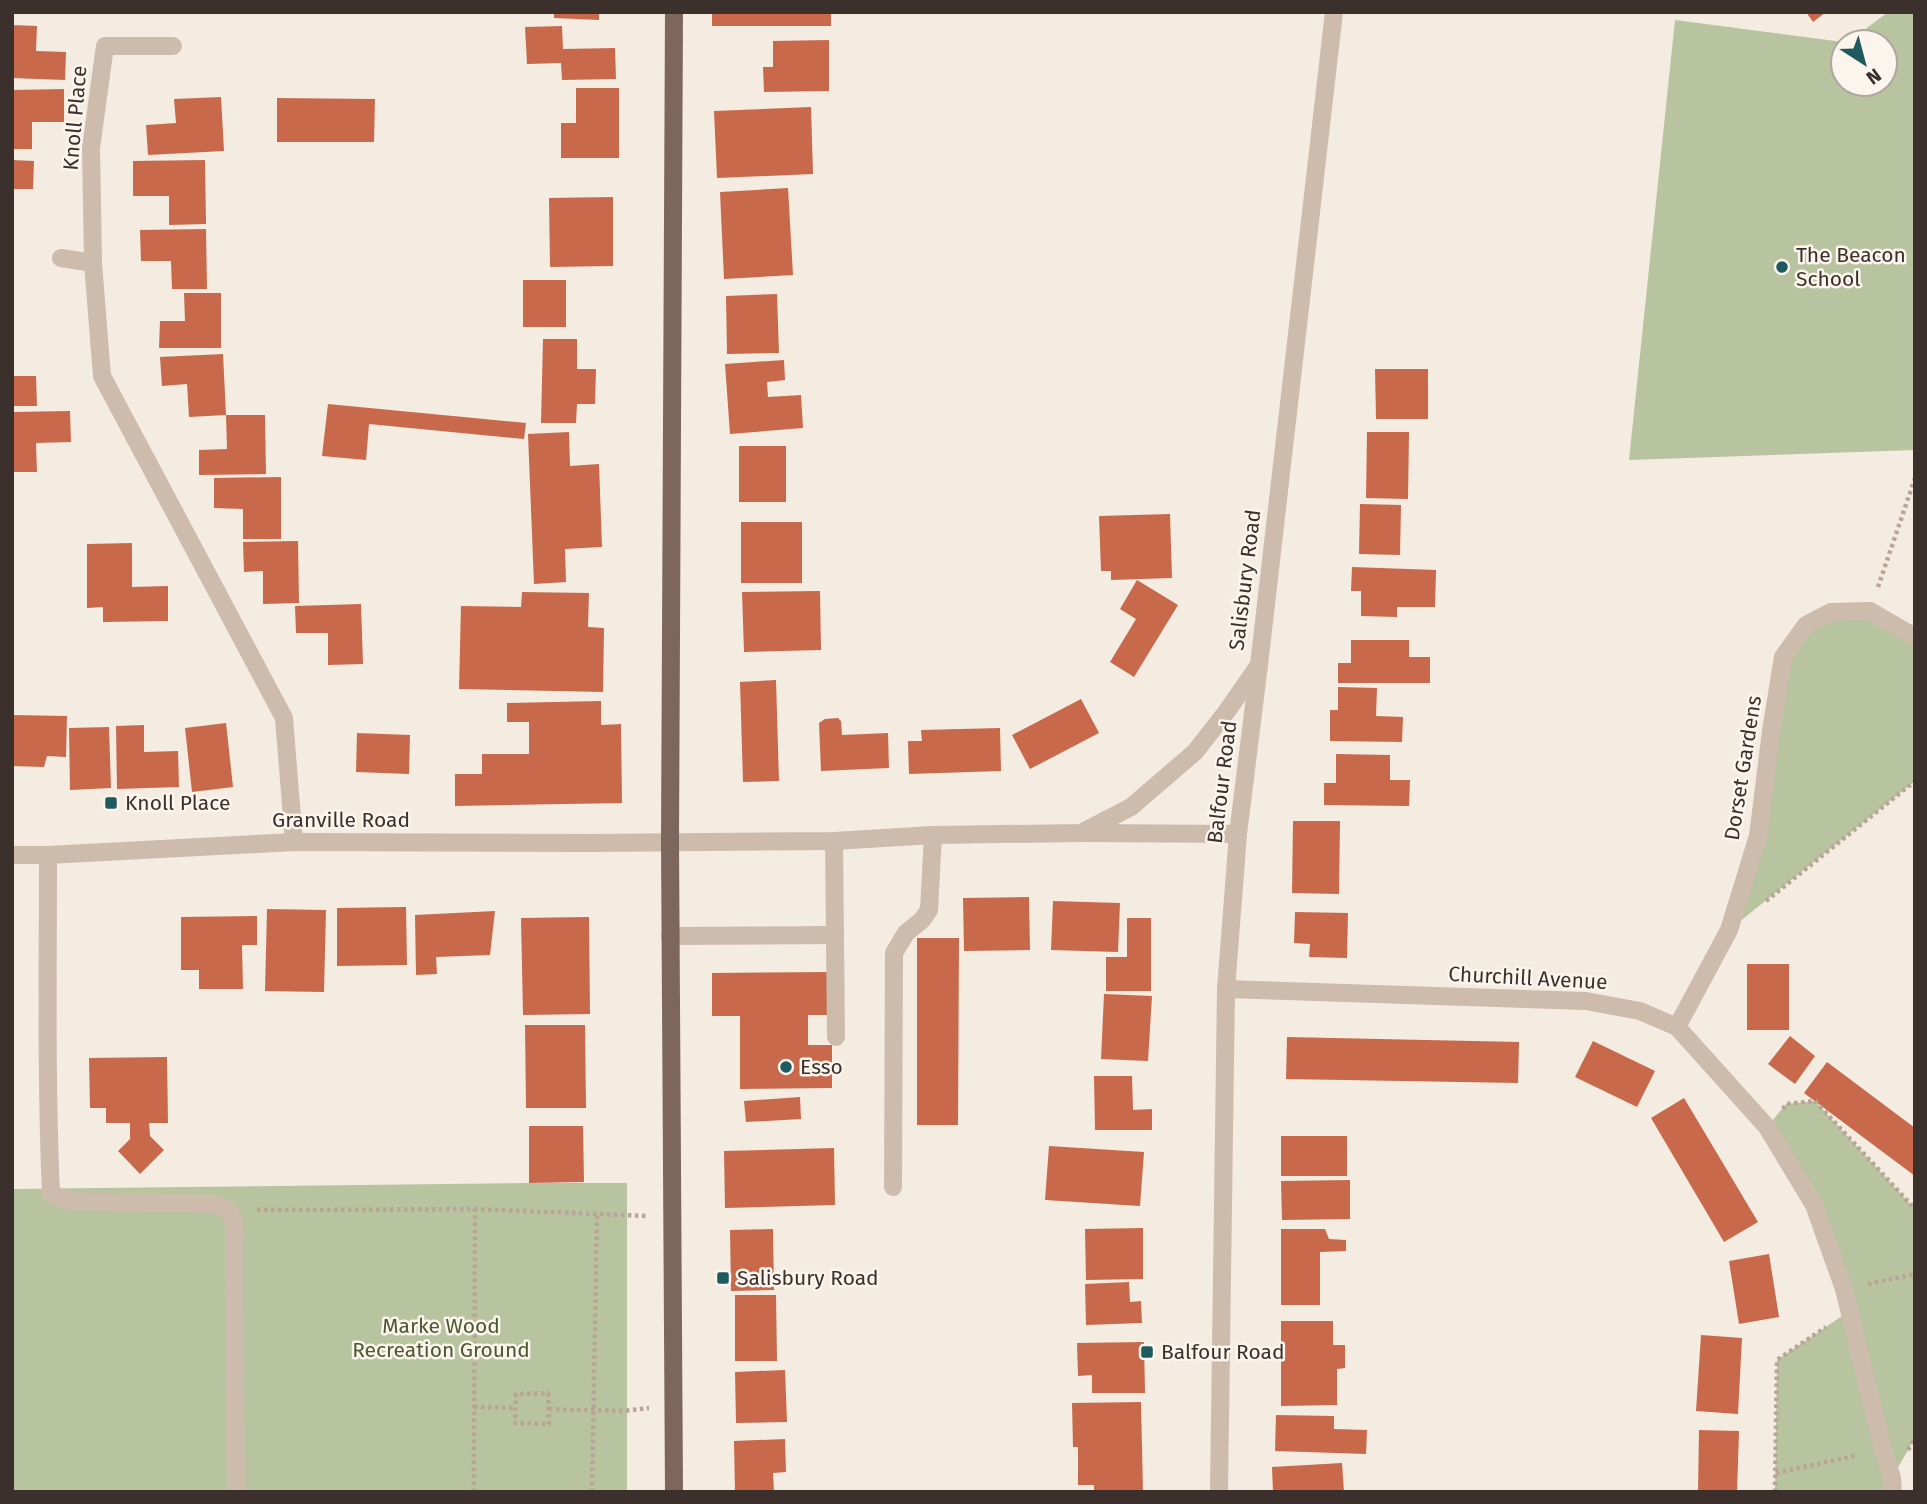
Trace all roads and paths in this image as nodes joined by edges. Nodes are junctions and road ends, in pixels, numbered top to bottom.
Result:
1 (674, 12) edge
2 (1334, 12) edge
3 (173, 46) dead end
4 (61, 258) dead end
5 (93, 263) junction
6 (1915, 478) edge
7 (1870, 611) junction
8 (1915, 637) edge
9 (1258, 665) junction
10 (1915, 781) edge
11 (1081, 833) junction
12 (1238, 834) junction
13 (933, 835) junction
14 (670, 841) junction
15 (834, 841) junction
16 (294, 842) junction
17 (12, 855) edge
18 (48, 855) junction
19 (1729, 930) junction
20 (835, 935) junction
21 (670, 936) junction
22 (1226, 989) junction
23 (1676, 1027) junction
24 (836, 1037) dead end
25 (1767, 1127) junction
26 (893, 1186) dead end
27 (475, 1209) junction
28 (1915, 1209) edge
29 (229, 1210) junction
30 (597, 1215) junction
31 (672, 1217) junction
32 (1915, 1274) edge
33 (1844, 1289) junction
34 (1848, 1312) junction
35 (674, 1405) junction
36 (474, 1407) junction
37 (516, 1408) junction
38 (549, 1409) junction
39 (593, 1410) junction
40 (1884, 1450) junction
41 (1776, 1472) junction
42 (236, 1492) edge
43 (474, 1492) edge
44 (592, 1492) edge
45 (674, 1492) edge
46 (1219, 1492) edge
47 (1775, 1492) edge
48 (1893, 1492) edge

1 - 14 main road
2 - 9 street, Salisbury Road
3 - 5 street, Knoll Place
4 - 5 street
5 - 16 street, Knoll Place
6 - 7 path
7 - 8 street
7 - 19 street, Dorset Gardens
9 - 11 street, Salisbury Road
9 - 12 street, Balfour Road
10 - 19 path
11 - 12 street
11 - 13 street, Salisbury Road
12 - 22 street, Balfour Road
13 - 15 street, Salisbury Road
13 - 26 street
14 - 15 street, Salisbury Road
14 - 16 street, Granville Road
14 - 21 main road
15 - 20 street
16 - 18 street, Granville Road
17 - 18 street, Granville Road
18 - 29 street
19 - 23 street, Dorset Gardens
20 - 21 street
20 - 24 street
21 - 31 main road
22 - 23 street, Churchill Avenue
22 - 46 street, Balfour Road
23 - 25 street, Churchill Avenue
25 - 28 path
25 - 33 street, Churchill Avenue
27 - 29 path
27 - 30 path
27 - 36 path
29 - 42 street
30 - 31 path
30 - 39 path
31 - 35 main road
32 - 33 path
33 - 34 street, Churchill Avenue
34 - 40 street, Churchill Avenue
34 - 41 path
35 - 39 path
35 - 45 main road
36 - 37 path
36 - 43 path
37 - 38 path
37 - 38 path
38 - 39 path
39 - 44 path
40 - 41 path
40 - 48 street, Churchill Avenue
41 - 47 path

